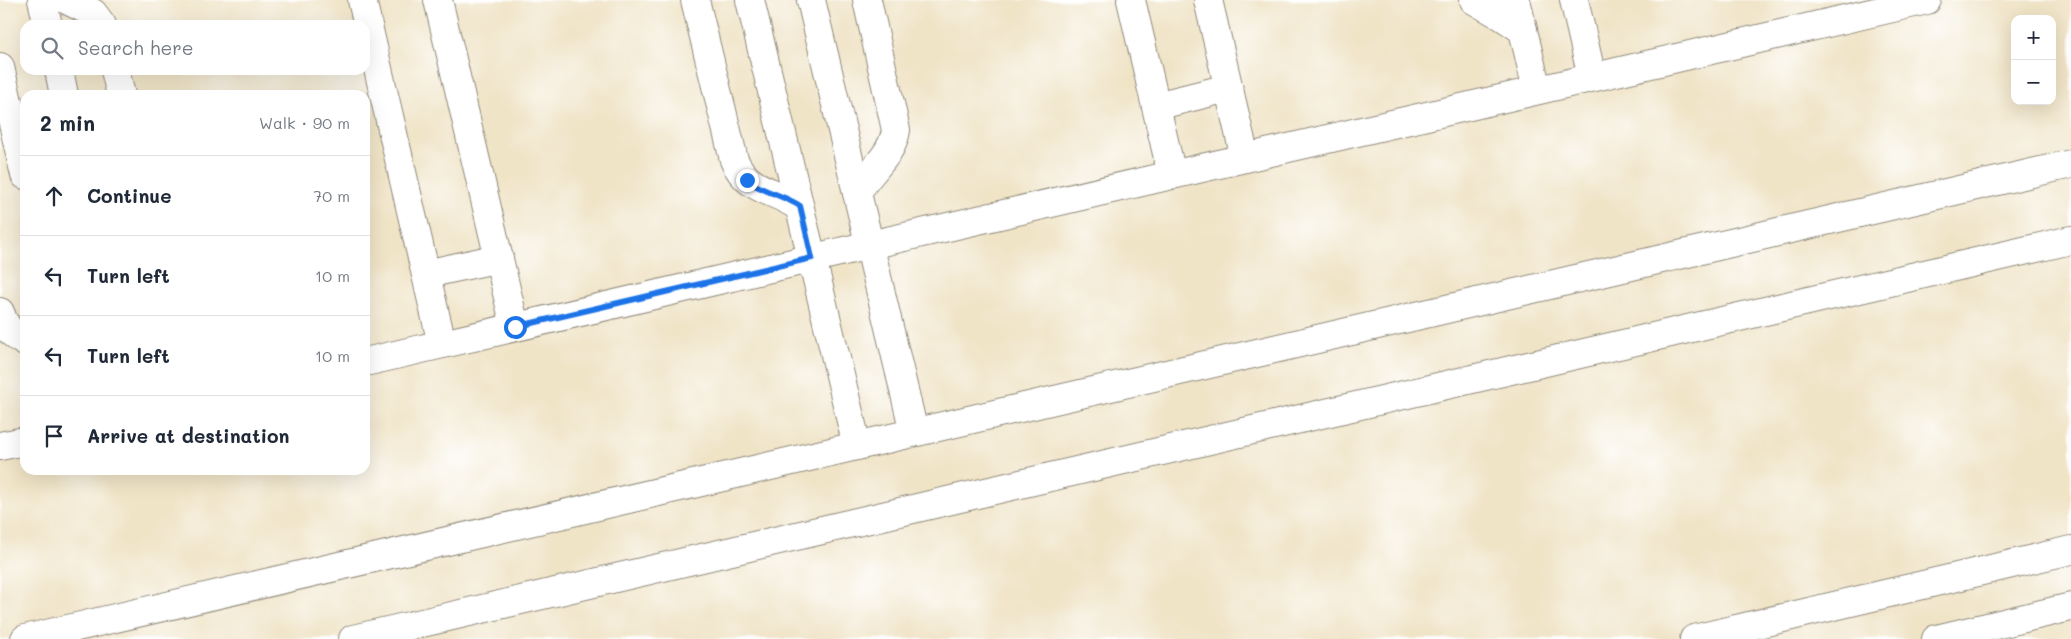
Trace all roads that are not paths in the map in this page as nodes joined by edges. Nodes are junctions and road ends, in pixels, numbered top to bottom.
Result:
1 (42, 0) edge
2 (67, 0) edge
3 (362, 0) edge
4 (438, 0) edge
5 (695, 0) edge
6 (750, 0) edge
7 (811, 0) edge
8 (867, 0) edge
9 (1131, 0) edge
10 (1208, 0) edge
11 (1474, 0) edge
12 (1516, 0) edge
13 (1927, 0) edge
14 (1893, 4) edge
15 (1582, 5) edge
16 (47, 20) edge
17 (98, 20) edge
18 (367, 20) edge
19 (1523, 30) junction
20 (370, 34) edge
21 (0, 67) edge
22 (60, 75) edge
23 (116, 75) edge
24 (1592, 77) junction
25 (1228, 88) junction
26 (63, 90) edge
27 (119, 90) edge
28 (1537, 90) junction
29 (1156, 106) junction
30 (20, 153) edge
31 (1245, 158) junction
32 (2071, 164) edge
33 (1172, 175) junction
34 (857, 192) junction
35 (800, 206) junction
36 (2071, 240) edge
37 (870, 245) junction
38 (499, 258) junction
39 (812, 258) junction
40 (426, 274) junction
41 (0, 312) edge
42 (515, 327) junction
43 (20, 339) edge
44 (442, 344) junction
45 (370, 361) edge
46 (914, 432) junction
47 (20, 442) edge
48 (0, 446) edge
49 (857, 446) junction
50 (2071, 550) edge
51 (2071, 607) edge
52 (2021, 629) edge
53 (25, 639) edge
54 (352, 639) edge
55 (1694, 639) edge
56 (1936, 639) edge

1 - 16 street
2 - 17 street
3 - 18 street
4 - 38 street
5 - 35 street
6 - 35 street
7 - 34 street
8 - 34 street
9 - 29 street
10 - 25 street
11 - 19 street
12 - 19 street
13 - 14 street
14 - 24 street
15 - 24 street
19 - 28 street
20 - 40 street
21 - 30 street
22 - 26 street
23 - 27 street
24 - 28 street
25 - 29 street
25 - 31 street
28 - 31 street
29 - 33 street
31 - 33 street
32 - 46 street
33 - 37 street
34 - 37 street
35 - 39 street
36 - 54 street
37 - 39 street
37 - 46 street
38 - 40 street
38 - 42 street
39 - 42 street
39 - 49 street
40 - 44 street
41 - 43 street
42 - 44 street
44 - 45 street
46 - 49 street
47 - 48 street
49 - 53 street
50 - 55 street
51 - 52 street
52 - 56 street

